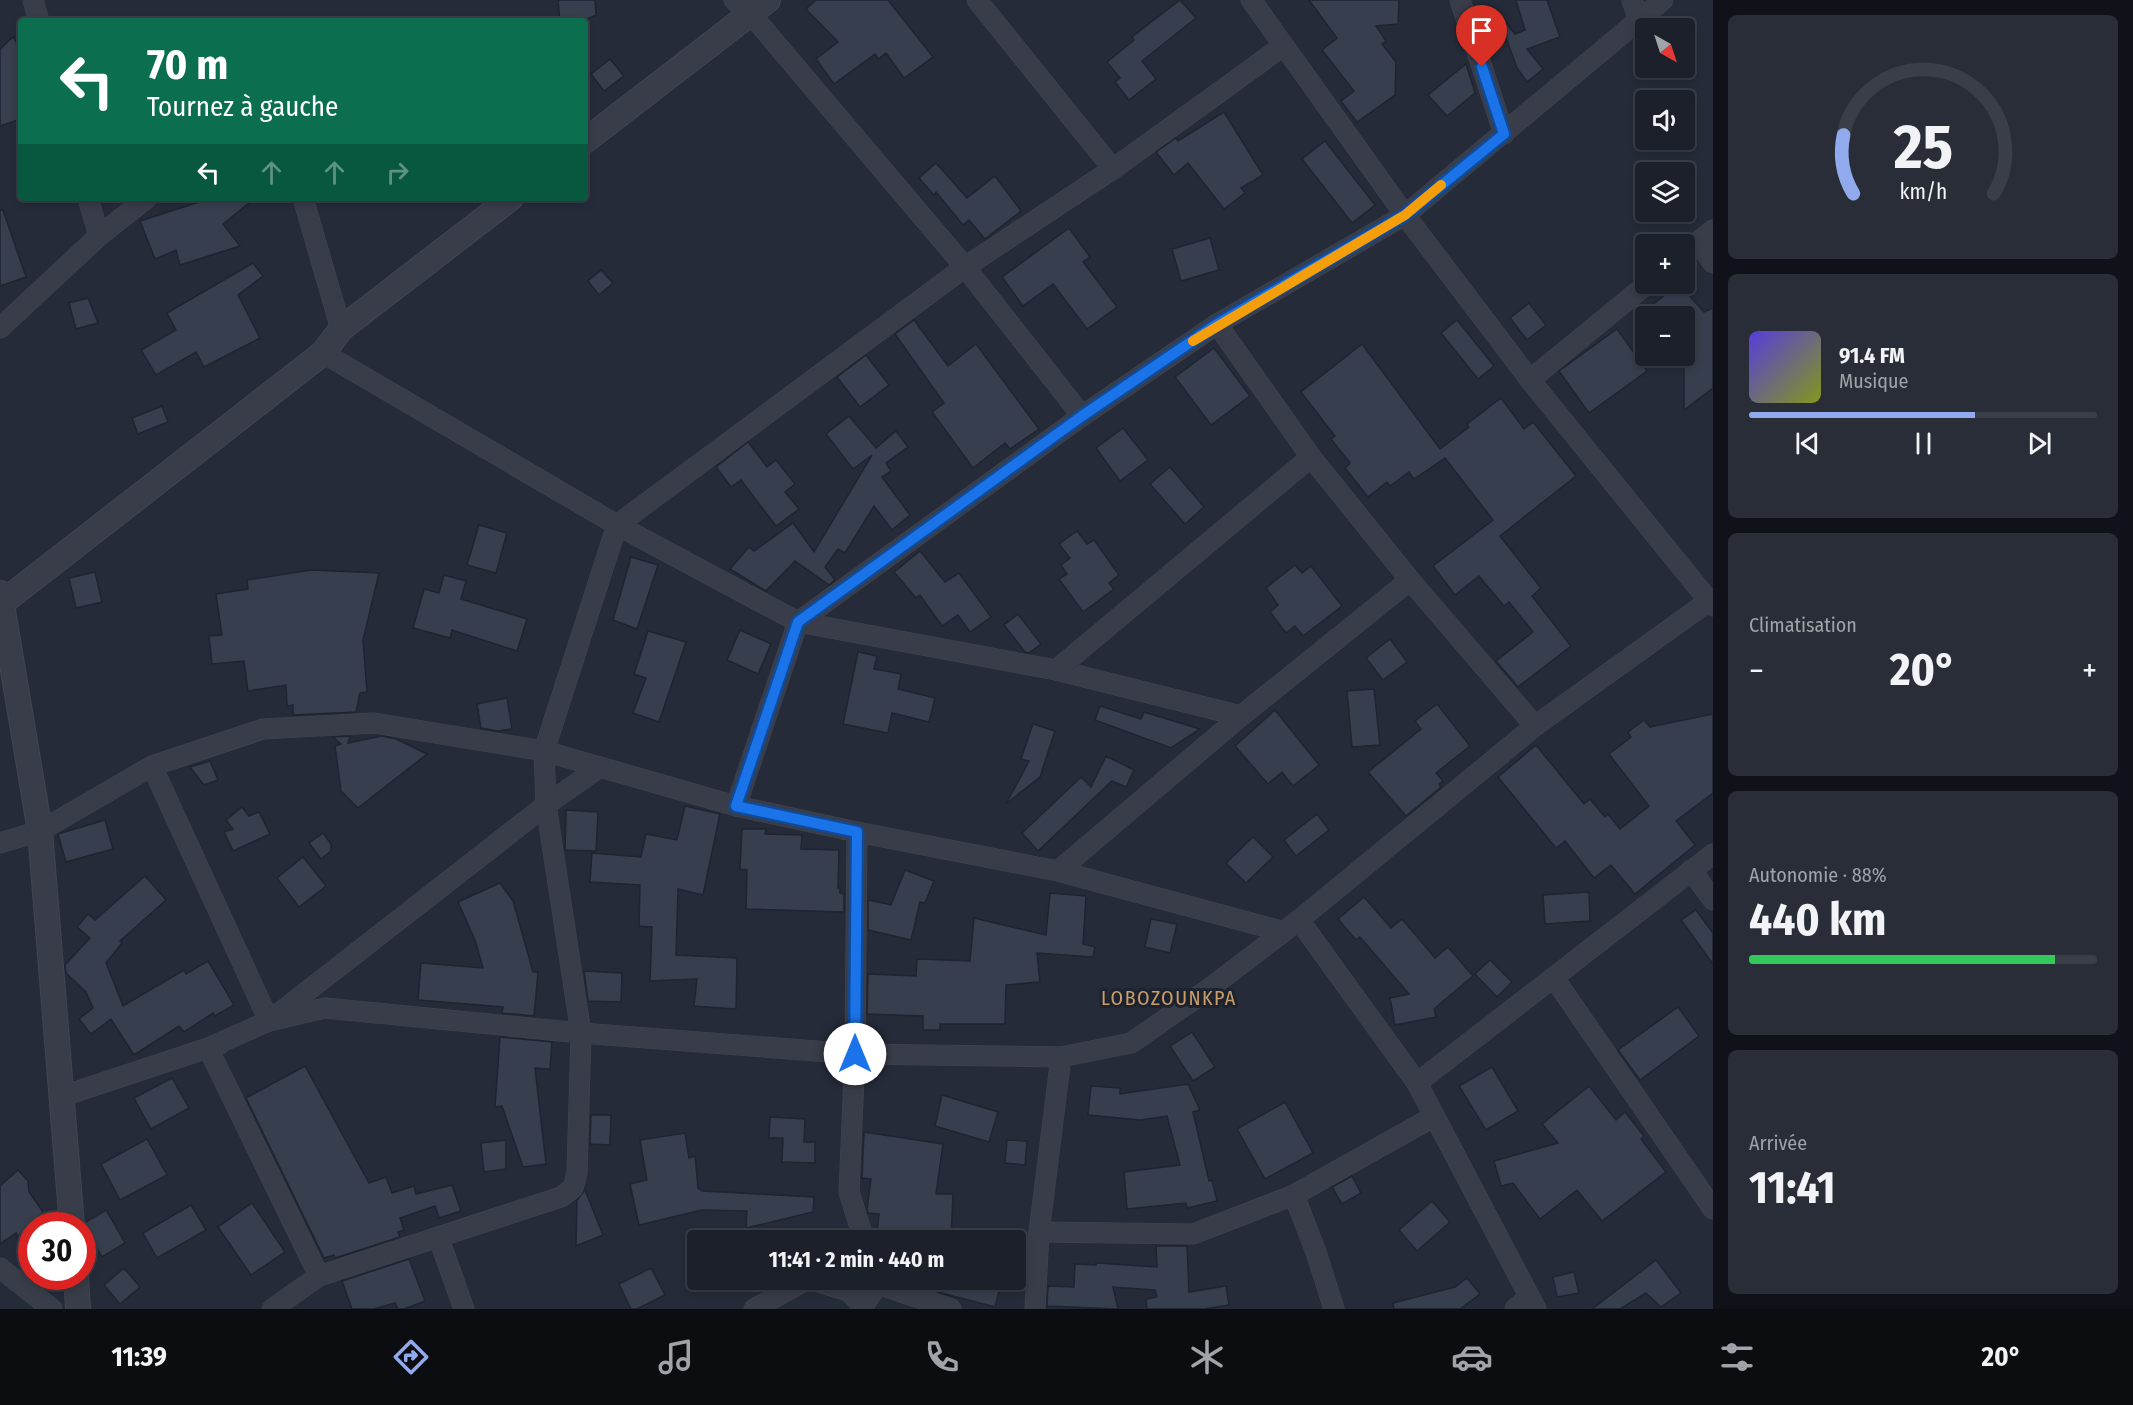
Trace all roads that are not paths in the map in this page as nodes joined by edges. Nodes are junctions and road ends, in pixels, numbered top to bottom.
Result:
1 (33, 0) edge
2 (977, 0) edge
3 (1251, 0) edge
4 (1460, 0) edge
5 (1632, 0) edge
6 (1663, 0) edge
7 (751, 4) edge
8 (38, 18) edge
9 (1638, 18) edge
10 (1642, 18) edge
11 (1635, 24) edge
12 (1283, 46) junction
13 (1504, 134) junction
14 (588, 139) edge
15 (1113, 169) junction
16 (89, 201) edge
17 (143, 201) edge
18 (304, 201) edge
19 (507, 201) edge
20 (1405, 215) junction
21 (99, 236) junction
22 (1699, 241) edge
23 (1713, 263) edge
24 (965, 267) junction
25 (1635, 294) edge
26 (1217, 324) junction
27 (0, 328) edge
28 (341, 329) junction
29 (323, 353) junction
30 (1530, 380) junction
31 (1082, 416) junction
32 (1311, 457) junction
33 (617, 525) junction
34 (1410, 580) junction
35 (1, 600) edge
36 (1711, 604) edge
37 (798, 622) junction
38 (1056, 670) junction
39 (1241, 716) junction
40 (1535, 726) junction
41 (544, 751) junction
42 (152, 766) junction
43 (600, 766) junction
44 (546, 805) junction
45 (736, 806) junction
46 (40, 831) junction
47 (857, 832) junction
48 (0, 843) edge
49 (1713, 854) edge
50 (1691, 870) junction
51 (1058, 871) junction
52 (1713, 900) edge
53 (1299, 920) junction
54 (1281, 931) junction
55 (1554, 978) junction
56 (325, 1008) junction
57 (269, 1021) junction
58 (580, 1033) junction
59 (208, 1048) junction
60 (855, 1054) junction
61 (1061, 1057) junction
62 (1417, 1083) junction
63 (63, 1096) junction
64 (1433, 1117) junction
65 (1294, 1195) junction
66 (1713, 1209) edge
67 (71, 1212) edge
68 (861, 1230) edge
69 (1038, 1232) junction
70 (438, 1239) junction
71 (0, 1268) edge
72 (319, 1276) junction
73 (77, 1290) edge
74 (790, 1290) edge
75 (844, 1290) edge
76 (873, 1290) edge
77 (900, 1290) edge
78 (1526, 1305) edge
79 (862, 1307) edge
80 (52, 1309) edge
81 (78, 1309) edge
82 (272, 1309) edge
83 (464, 1309) edge
84 (754, 1309) edge
85 (951, 1309) edge
86 (1035, 1309) edge
87 (1334, 1309) edge

1 - 8 street
2 - 15 street
3 - 12 street
4 - 13 street
5 - 9 street
6 - 10 street
7 - 14 street
7 - 24 street
11 - 13 street
12 - 15 street
12 - 20 street
13 - 20 street
15 - 24 street
16 - 21 street
17 - 21 street
18 - 28 street
19 - 28 street
20 - 26 street
20 - 30 street
21 - 27 street
22 - 23 street
24 - 31 street
24 - 33 street
25 - 30 street
26 - 31 street
26 - 32 street
28 - 29 street
29 - 33 street
29 - 35 street
30 - 36 street
31 - 37 street
32 - 34 street
32 - 38 street
33 - 37 street
33 - 41 street
34 - 39 street
34 - 40 street
35 - 46 street
36 - 40 street
37 - 38 street
37 - 45 street
38 - 39 street
39 - 51 street
40 - 53 street
41 - 42 street
41 - 43 street
41 - 44 street
42 - 46 street
42 - 57 street
43 - 44 street
43 - 45 street
44 - 57 street
44 - 58 street
45 - 47 street
46 - 48 street
46 - 63 street
47 - 51 street
47 - 60 street
49 - 50 street
50 - 52 street
50 - 55 street
51 - 54 street
53 - 54 street
53 - 62 street
54 - 61 street
55 - 62 street
55 - 66 street
56 - 57 street
56 - 58 street
56 - 59 street
57 - 59 street
58 - 60 street
58 - 70 street
59 - 63 street
59 - 72 street
60 - 61 street
60 - 68 street
61 - 69 street
62 - 64 street
63 - 67 street
64 - 65 street
64 - 78 street
65 - 69 street
65 - 87 street
69 - 86 street
70 - 72 street
70 - 83 street
71 - 80 street
72 - 82 street
73 - 81 street
74 - 84 street
75 - 79 street
76 - 79 street
77 - 85 street

